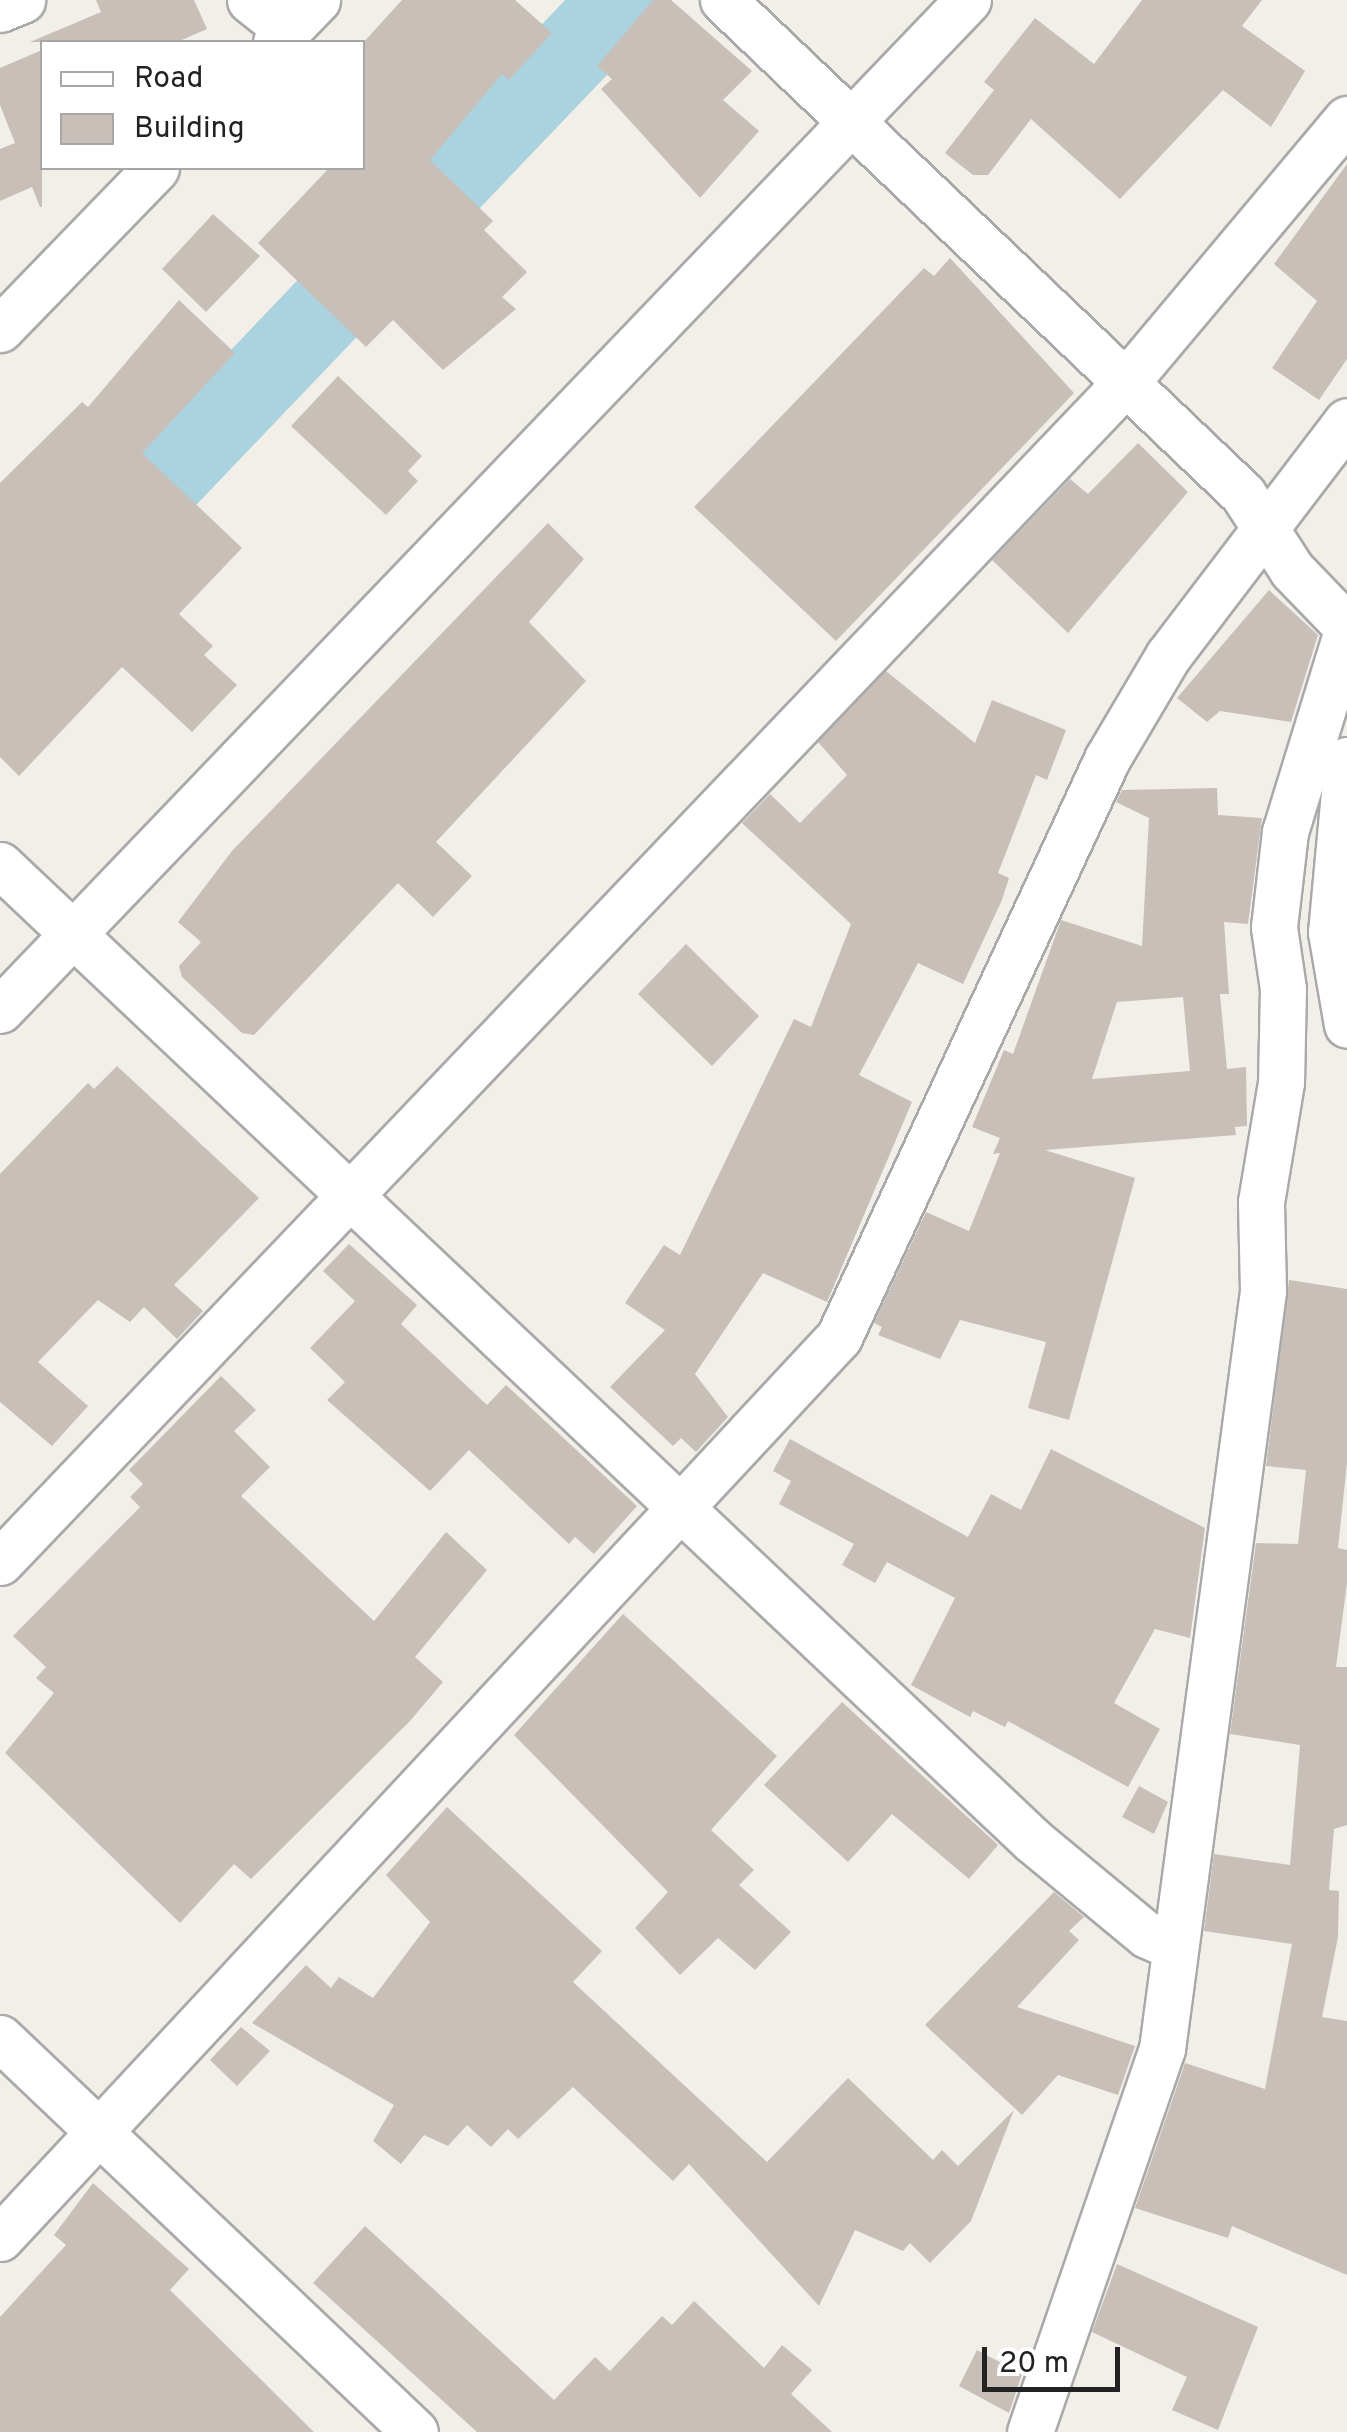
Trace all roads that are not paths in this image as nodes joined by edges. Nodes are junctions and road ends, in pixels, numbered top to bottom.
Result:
1 (22, 0) edge
2 (250, 0) edge
3 (723, 0) edge
4 (968, 0) edge
5 (0, 10) edge
6 (294, 24) edge
7 (1347, 118) edge
8 (851, 123) junction
9 (154, 170) edge
10 (0, 329) edge
11 (1127, 380) junction
12 (1347, 421) edge
13 (1264, 530) junction
14 (1347, 628) edge
15 (1347, 760) edge
16 (0, 865) edge
17 (74, 933) junction
18 (0, 1010) edge
19 (1347, 1025) edge
20 (353, 1192) junction
21 (682, 1510) junction
22 (0, 1562) edge
23 (1174, 1948) junction
24 (0, 2038) edge
25 (98, 2131) junction
26 (0, 2238) edge
27 (415, 2432) edge
28 (1030, 2432) edge

1 - 5 street
2 - 6 street
3 - 8 street
4 - 8 street
7 - 11 street
8 - 11 street
8 - 17 street
9 - 10 street
11 - 13 street
11 - 20 street
12 - 13 street
13 - 14 street
13 - 21 street
14 - 23 street
15 - 19 street
16 - 17 street
17 - 18 street
17 - 20 street
20 - 21 street
20 - 22 street
21 - 23 street
21 - 25 street
23 - 28 street
24 - 25 street
25 - 26 street
25 - 27 street

